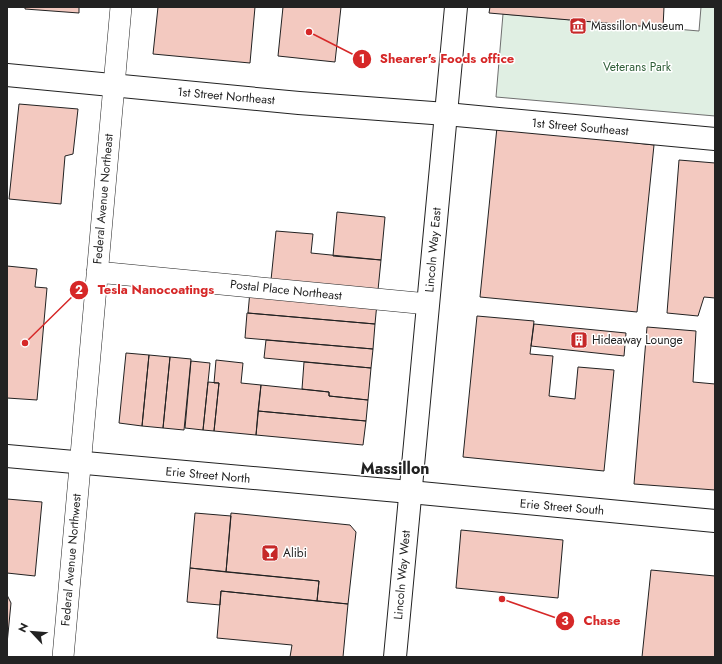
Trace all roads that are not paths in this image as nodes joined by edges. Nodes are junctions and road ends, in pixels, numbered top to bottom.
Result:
1 (121, 7) edge
2 (456, 7) edge
3 (7, 75) edge
4 (114, 85) junction
5 (446, 114) junction
6 (715, 139) edge
7 (97, 272) junction
8 (428, 304) junction
9 (7, 456) edge
10 (79, 463) junction
11 (410, 492) junction
12 (715, 521) edge
13 (63, 657) edge
14 (394, 657) edge

1 - 4 street, Federal Avenue Northeast
2 - 5 main road, Lincoln Way East
3 - 4 main road, 1st Street Northeast
4 - 5 main road, 1st Street Northeast
4 - 7 street, Federal Avenue Northeast
5 - 6 main road, 1st Street Southeast
5 - 8 main road, Lincoln Way East
7 - 8 street, Postal Place Northeast
7 - 10 street, Federal Avenue Northeast
8 - 11 main road, Lincoln Way East
9 - 10 main road, Erie Street North
10 - 11 main road, Erie Street North
10 - 13 street, Federal Avenue Northwest
11 - 12 main road, Erie Street South
11 - 14 main road, Lincoln Way West

